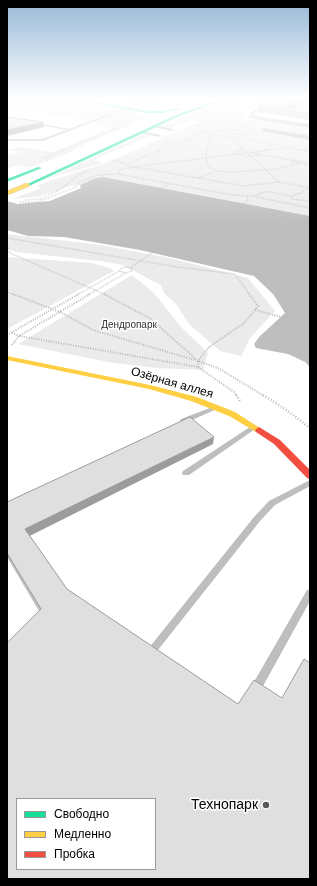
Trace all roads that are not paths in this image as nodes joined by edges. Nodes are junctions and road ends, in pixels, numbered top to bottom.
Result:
1 (109, 140) edge
2 (124, 140) edge
3 (61, 159) dead end
4 (42, 162) road end
5 (8, 181) edge
6 (7, 193) edge
7 (7, 358) edge
8 (216, 408) junction
9 (176, 425) edge
10 (255, 427) junction
11 (186, 473) dead end
12 (310, 476) edge
13 (310, 483) edge
14 (310, 593) edge
15 (155, 647) edge
16 (259, 683) edge

1 - 3 main road
2 - 6 main road, bridge
4 - 5 main road
7 - 8 main road, Озёрная аллея
8 - 9 lane
8 - 10 main road, Озёрная аллея
10 - 11 lane
10 - 12 main road, Озёрная аллея
13 - 15 lane
14 - 16 lane

